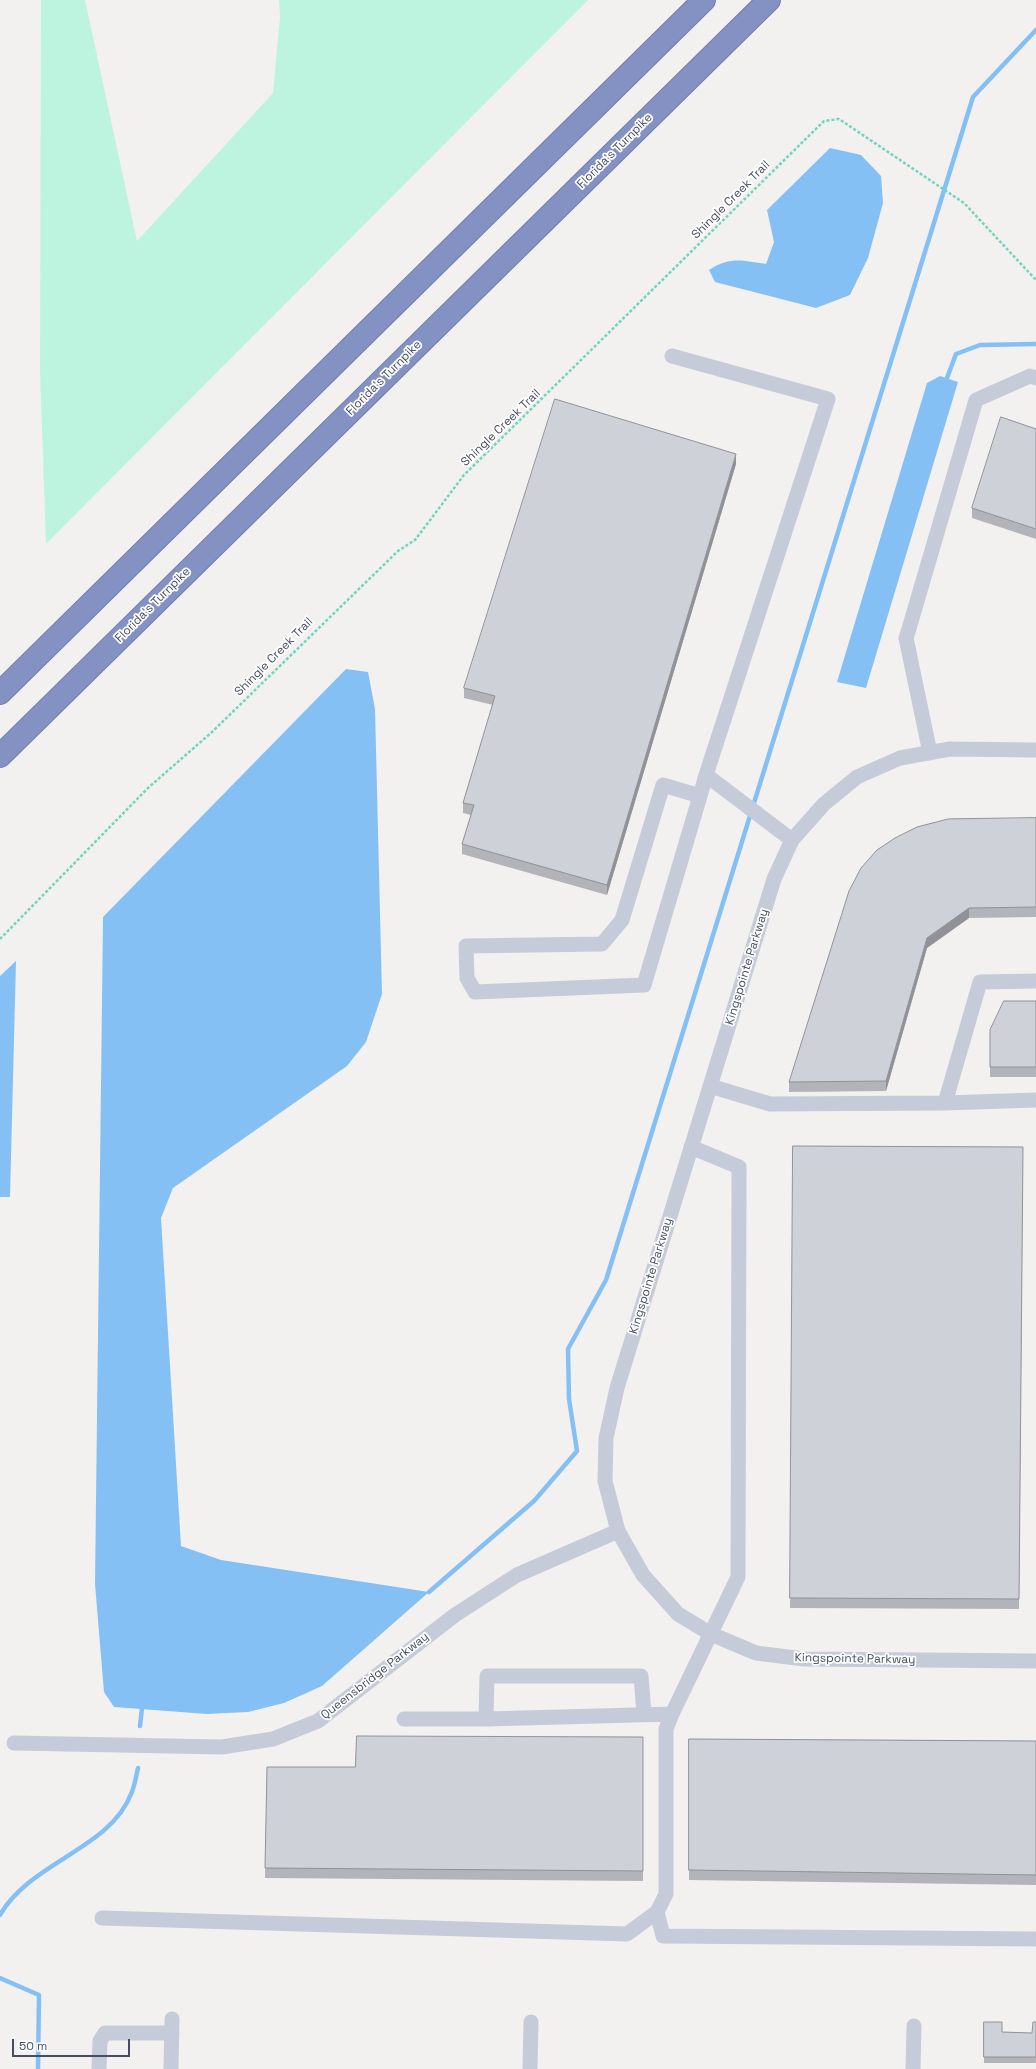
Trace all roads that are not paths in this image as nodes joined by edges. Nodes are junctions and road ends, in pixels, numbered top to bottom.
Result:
1 (704, 0) edge
2 (769, 0) edge
3 (672, 356) dead end
4 (1036, 378) edge
5 (0, 692) edge
6 (1036, 750) edge
7 (930, 753) junction
8 (0, 756) edge
9 (706, 775) junction
10 (700, 796) junction
11 (792, 840) junction
12 (1036, 982) edge
13 (710, 1086) junction
14 (1036, 1100) edge
15 (945, 1103) junction
16 (691, 1147) junction
17 (618, 1531) junction
18 (711, 1634) junction
19 (1036, 1661) edge
20 (644, 1714) junction
21 (672, 1714) junction
22 (404, 1718) dead end
23 (486, 1719) junction
24 (14, 1743) dead end
25 (657, 1912) junction
26 (102, 1918) dead end
27 (1036, 1939) edge
28 (531, 2022) dead end
29 (914, 2026) dead end
30 (99, 2069) edge
31 (171, 2069) edge
32 (530, 2069) edge
33 (913, 2069) edge

1 - 5 highway
2 - 8 highway, Florida's Turnpike
3 - 9 street
4 - 7 street
6 - 7 street, Kingspointe Parkway
7 - 11 street, Kingspointe Parkway
9 - 10 street
9 - 11 street
10 - 10 street
11 - 13 street, Kingspointe Parkway
12 - 15 street
13 - 15 street
13 - 16 street, Kingspointe Parkway
14 - 15 street
16 - 17 street, Kingspointe Parkway
16 - 18 street
17 - 18 street, Kingspointe Parkway
17 - 24 street, Queensbridge Parkway
18 - 19 street, Kingspointe Parkway
18 - 21 street
20 - 21 street
20 - 23 street
20 - 23 street
21 - 25 street
22 - 23 street
25 - 26 street
25 - 27 street
28 - 32 street
29 - 33 street
30 - 31 street

